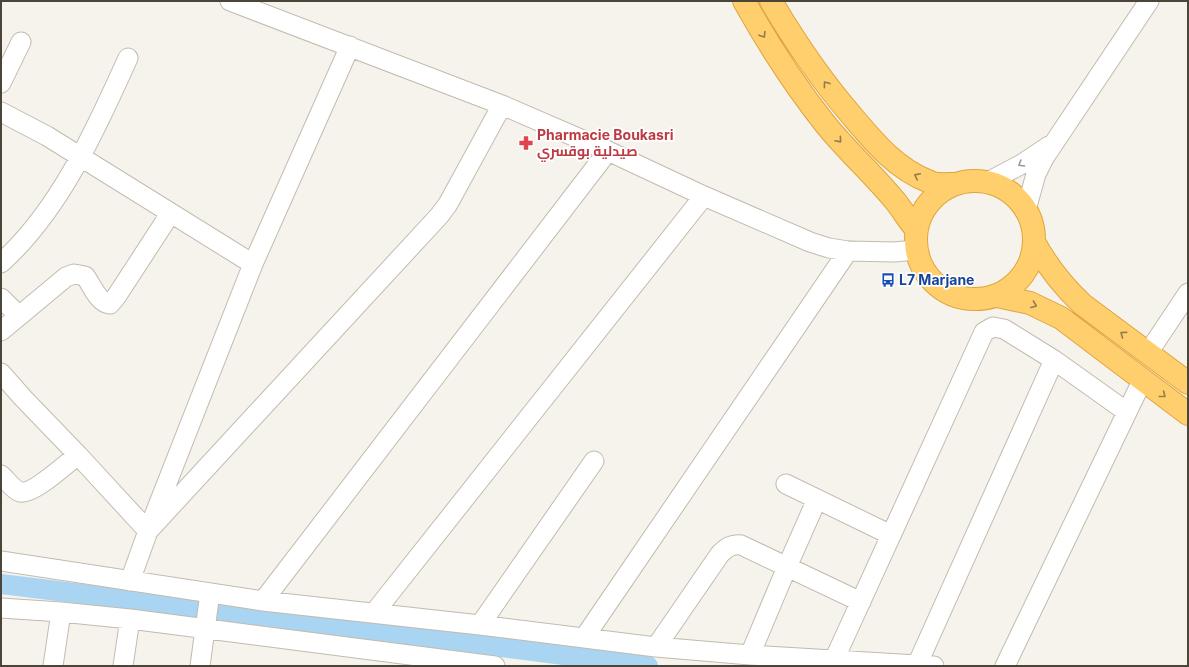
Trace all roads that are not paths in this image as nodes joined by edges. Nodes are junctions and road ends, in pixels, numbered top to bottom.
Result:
1 (230, 1) edge
2 (744, 1) edge
3 (771, 1) edge
4 (1149, 1) edge
5 (21, 42) dead end
6 (350, 46) junction
7 (128, 58) dead end
8 (1, 83) edge
9 (502, 105) junction
10 (1, 112) edge
11 (1053, 142) junction
12 (608, 151) junction
13 (80, 157) junction
14 (988, 182) junction
15 (954, 184) junction
16 (704, 196) junction
17 (1026, 210) junction
18 (170, 214) junction
19 (916, 239) junction
20 (1034, 242) junction
21 (848, 251) junction
22 (1, 263) edge
23 (253, 264) junction
24 (997, 296) junction
25 (1, 298) edge
26 (1186, 302) edge
27 (19, 316) junction
28 (1, 330) edge
29 (1148, 353) junction
30 (1054, 360) junction
31 (1, 373) edge
32 (1143, 379) junction
33 (1188, 383) edge
34 (1127, 412) junction
35 (1188, 414) edge
36 (78, 455) junction
37 (594, 461) dead end
38 (1, 475) edge
39 (786, 484) dead end
40 (817, 499) junction
41 (148, 531) junction
42 (891, 536) junction
43 (1, 561) edge
44 (787, 567) junction
45 (130, 581) junction
46 (210, 593) junction
47 (263, 601) junction
48 (861, 602) junction
49 (1, 608) edge
50 (61, 612) junction
51 (374, 613) junction
52 (130, 619) junction
53 (480, 625) junction
54 (205, 628) junction
55 (584, 638) junction
56 (656, 647) junction
57 (750, 655) junction
58 (834, 660) junction
59 (926, 665) edge
60 (54, 666) edge
61 (124, 666) edge
62 (200, 666) edge
63 (495, 666) edge
64 (1005, 666) edge

1 - 6 street
2 -> 19 highway
15 -> 3 highway
4 - 11 street
5 - 8 street
6 - 9 street
6 - 23 street
7 - 13 street
9 - 12 street
9 - 41 street
10 - 13 street
11 -> 14 street
11 - 17 street
12 - 16 street
12 - 47 street
13 - 18 street
13 - 22 street
14 - 15 highway
14 - 17 highway
15 - 19 highway
16 - 21 street
16 - 51 street
17 - 20 highway
18 - 23 street
18 - 27 street
19 - 21 street
19 - 24 highway
20 - 24 highway
29 -> 20 highway
21 - 55 street
23 - 41 street
24 -> 32 highway
25 - 27 street
26 - 29 street
27 - 28 street
29 - 33 highway
30 - 34 street
30 - 42 street
30 - 59 street
31 - 36 street
32 - 34 street
32 -> 35 highway
34 - 64 street
36 - 38 street
36 - 41 street
37 - 53 street
39 - 40 street
40 - 42 street
40 - 44 street
41 - 45 street
42 - 48 street
43 - 45 street
44 - 48 street
44 - 56 street
44 - 57 street
45 - 46 street
46 - 47 street
46 - 54 street
47 - 51 street
48 - 58 street
49 - 50 street
50 - 52 street
50 - 60 street
51 - 53 street
52 - 54 street
52 - 61 street
53 - 55 street
54 - 62 street
54 - 63 street
55 - 56 street
56 - 57 street
57 - 58 street
58 - 59 street

